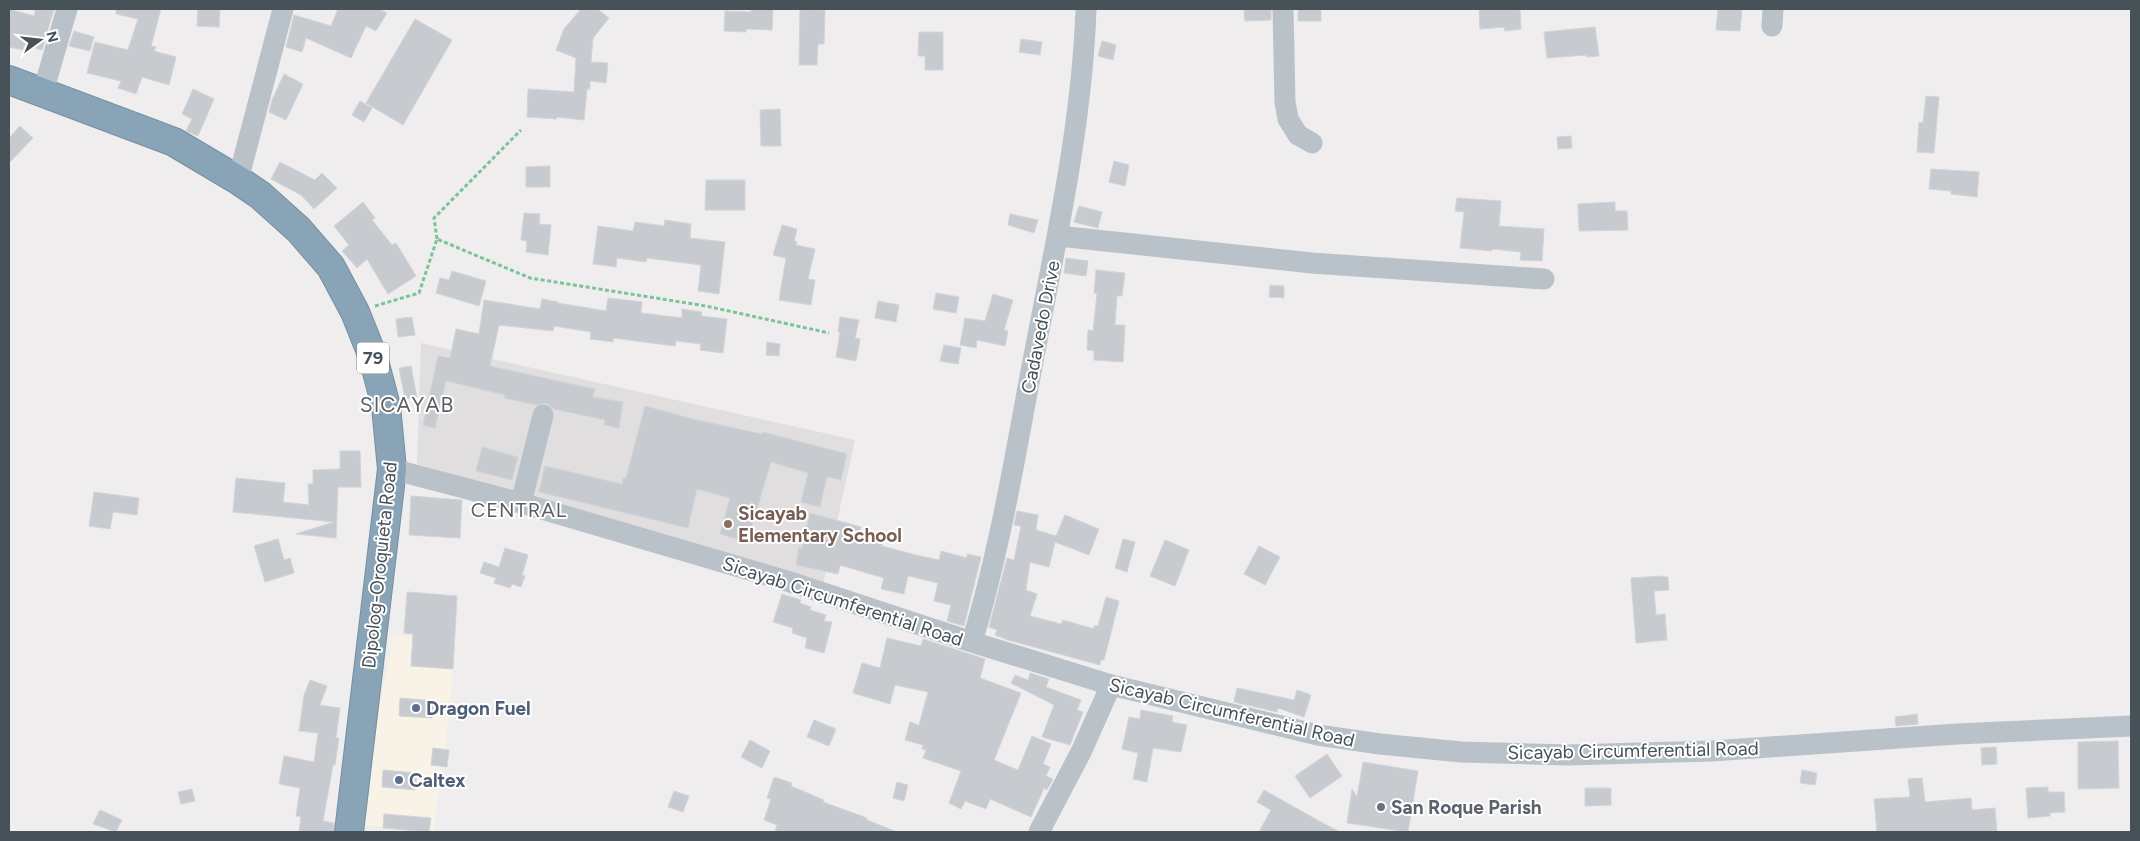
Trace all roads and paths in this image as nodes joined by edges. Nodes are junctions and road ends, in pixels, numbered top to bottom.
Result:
1 (67, 9) edge
2 (283, 9) edge
3 (1086, 9) edge
4 (1283, 9) edge
5 (9, 80) edge
6 (43, 92) junction
7 (521, 130) dead end
8 (1312, 143) dead end
9 (238, 180) junction
10 (1058, 236) junction
11 (438, 239) junction
12 (1544, 279) dead end
13 (356, 312) junction
14 (829, 333) dead end
15 (543, 415) dead end
16 (392, 469) junction
17 (521, 503) junction
18 (972, 642) junction
19 (1112, 685) junction
20 (2131, 726) edge
21 (349, 832) edge
22 (1039, 832) edge

1 - 6 street
2 - 9 street
3 - 10 street, Cadavedo Drive
4 - 8 street
5 - 6 highway, Dipolog-Oroquieta Road / 79
6 - 9 highway, Dipolog-Oroquieta Road / 79
7 - 11 path
9 - 13 highway, Dipolog-Oroquieta Road / 79
10 - 12 street
10 - 18 street, Cadavedo Drive
11 - 13 path
11 - 14 path
13 - 16 highway, Dipolog-Oroquieta Road / 79
15 - 17 street
16 - 17 street, Sicayab Circumferential Road
16 - 21 highway, Dipolog-Oroquieta Road / 79
17 - 18 street, Sicayab Circumferential Road
18 - 19 street, Sicayab Circumferential Road
19 - 20 street, Sicayab Circumferential Road
19 - 22 street

